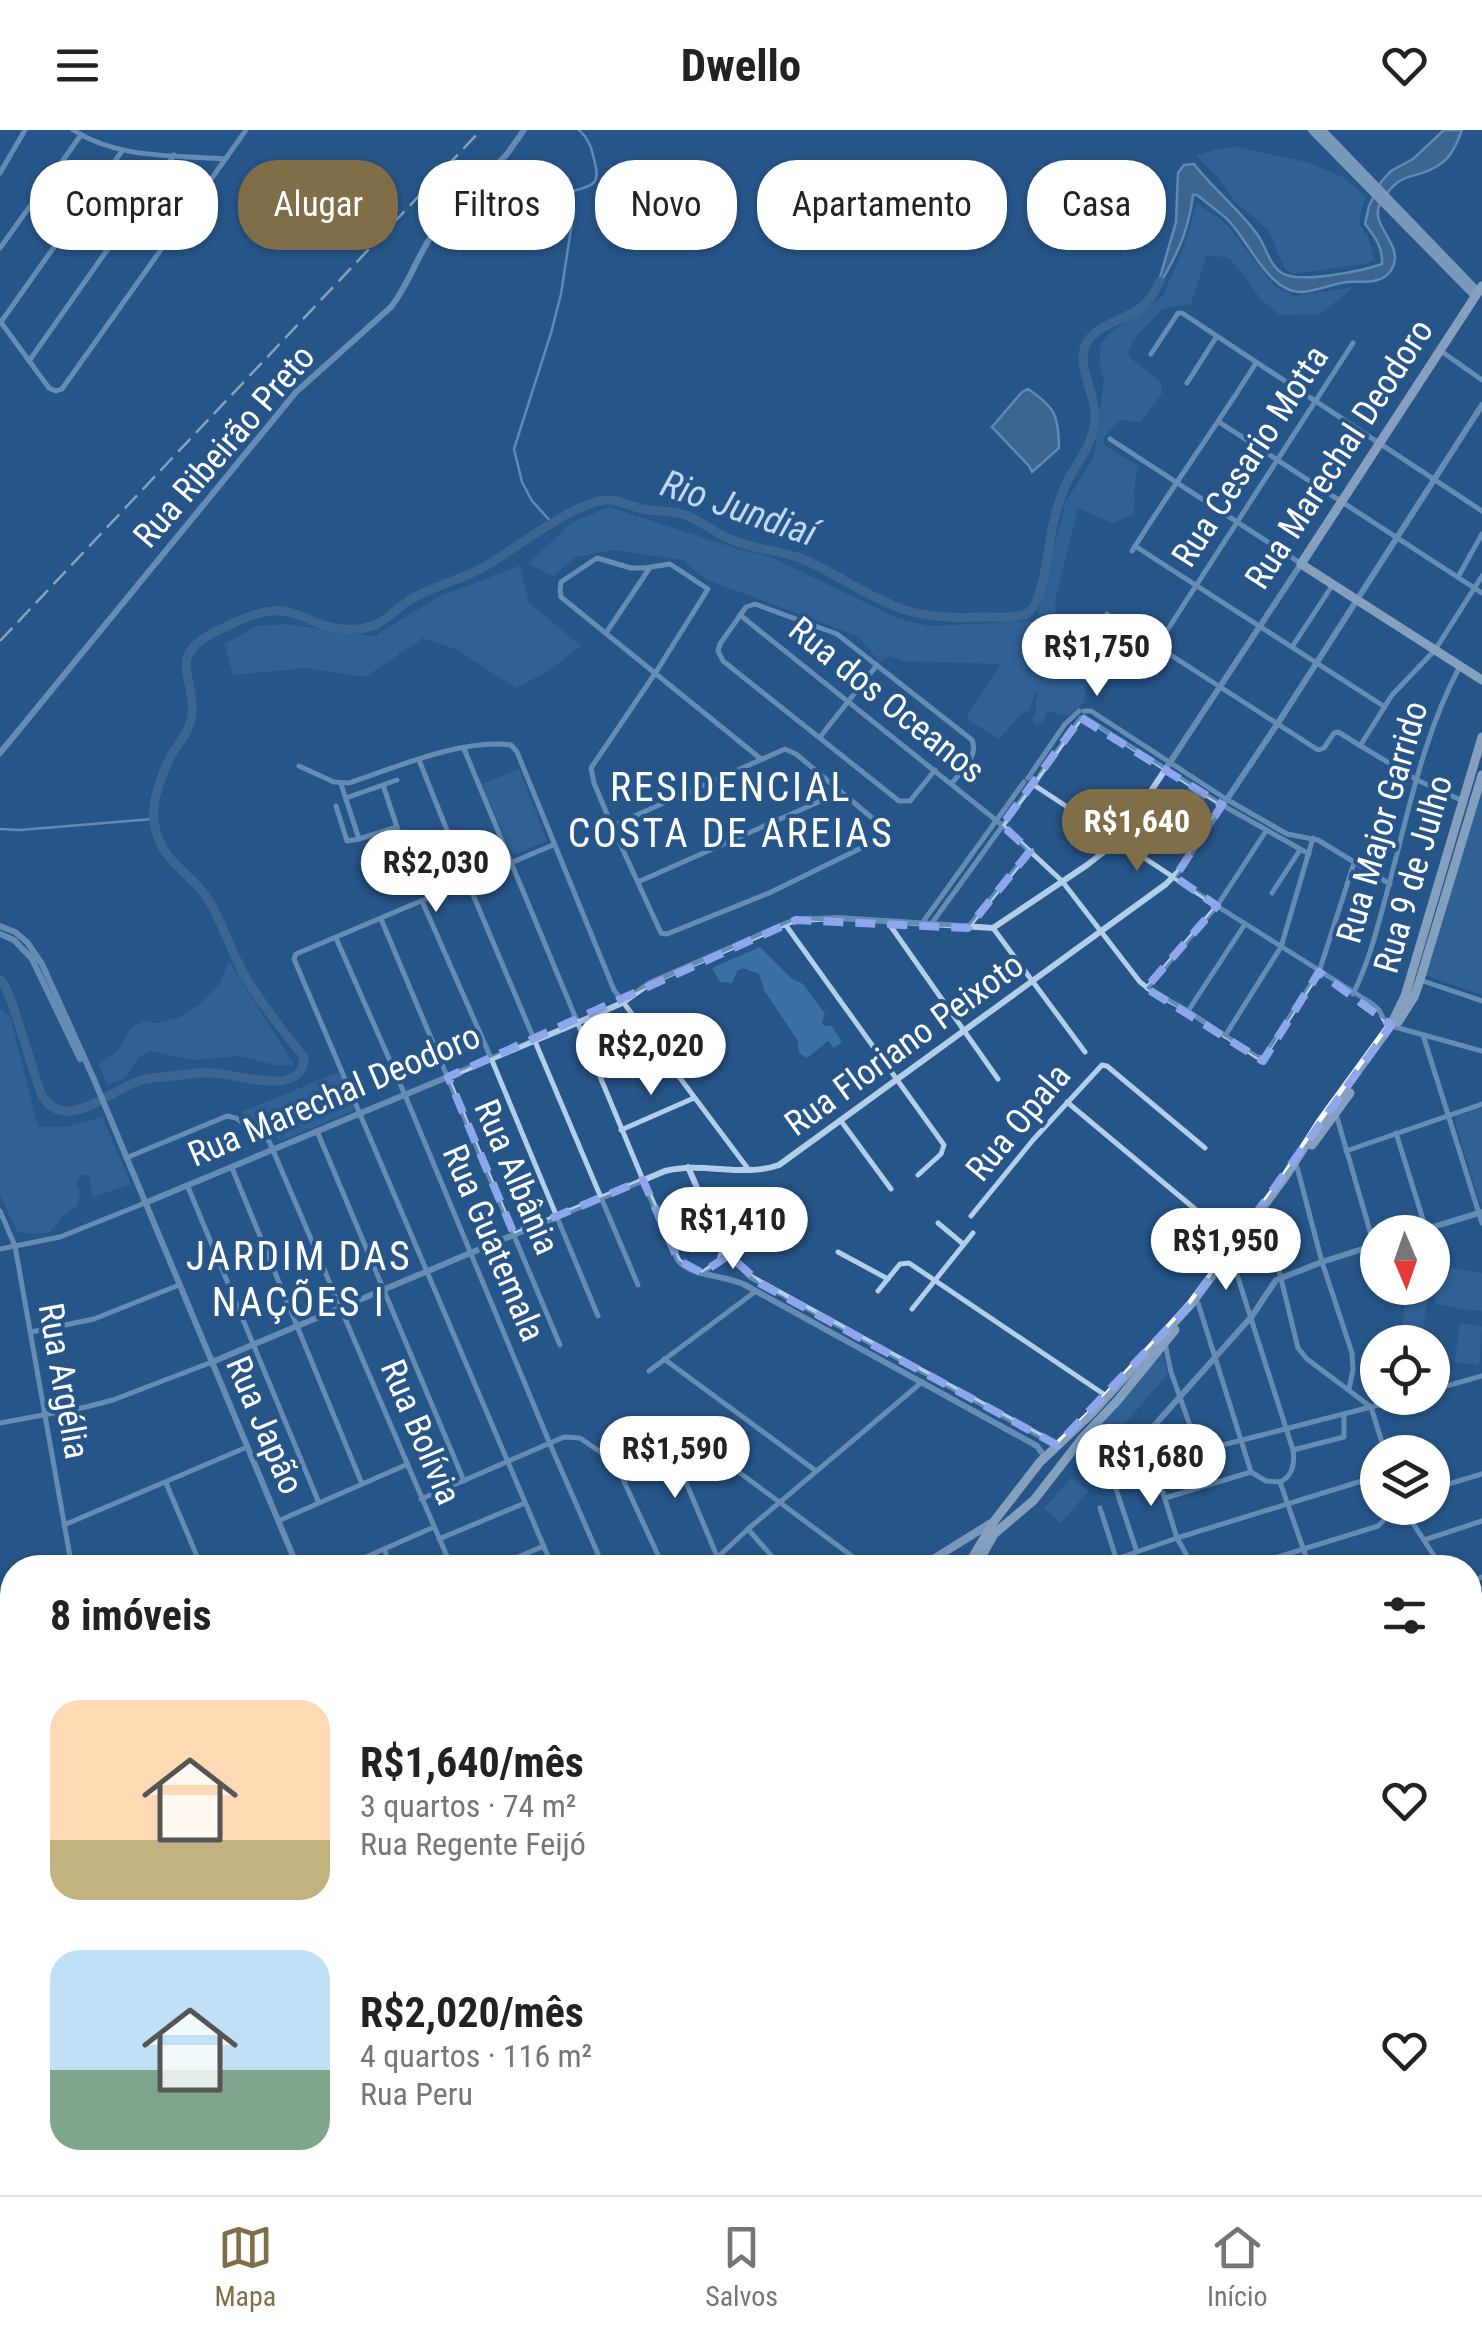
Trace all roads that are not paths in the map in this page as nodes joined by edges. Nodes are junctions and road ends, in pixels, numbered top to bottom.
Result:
1 (25, 130) edge
2 (73, 130) edge
3 (246, 130) edge
4 (524, 130) edge
5 (1312, 130) edge
6 (1322, 130) edge
7 (81, 136) junction
8 (122, 151) junction
9 (174, 155) junction
10 (225, 159) junction
11 (0, 173) edge
12 (1368, 183) junction
13 (0, 248) edge
14 (1479, 292) edge
15 (0, 321) edge
16 (1216, 336) junction
17 (1353, 343) dead end
18 (1441, 351) junction
19 (1152, 354) dead end
20 (29, 361) junction
21 (1256, 363) junction
22 (1482, 380) edge
23 (1187, 383) dead end
24 (1316, 402) junction
25 (1482, 405) edge
26 (1219, 422) junction
27 (1110, 439) dead end
28 (1379, 444) junction
29 (1277, 460) junction
30 (1434, 479) junction
31 (1176, 482) junction
32 (1340, 502) junction
33 (1482, 511) edge
34 (1237, 522) junction
35 (1482, 534) edge
36 (1397, 538) junction
37 (1301, 564) junction
38 (650, 568) junction
39 (1482, 576) edge
40 (1458, 577) junction
41 (1334, 584) junction
42 (1196, 586) junction
43 (1475, 588) junction
44 (1482, 593) edge
45 (1356, 598) junction
46 (1107, 614) dead end
47 (740, 616) junction
48 (1260, 626) junction
49 (606, 633) junction
50 (1157, 646) junction
51 (1292, 647) junction
52 (1435, 650) junction
53 (1317, 663) junction
54 (878, 665) junction
55 (1460, 666) junction
56 (656, 672) junction
57 (1482, 680) edge
58 (1221, 687) junction
59 (849, 700) junction
60 (1385, 707) junction
61 (1278, 723) junction
62 (820, 736) junction
63 (1482, 736) edge
64 (1360, 746) junction
65 (464, 748) junction
66 (1482, 750) edge
67 (0, 753) edge
68 (761, 759) junction
69 (419, 760) junction
70 (1482, 765) edge
71 (300, 766) dead end
72 (1168, 766) junction
73 (935, 770) junction
74 (1482, 775) edge
75 (397, 780) dead end
76 (1417, 780) junction
77 (952, 783) junction
78 (1030, 783) junction
79 (341, 784) junction
80 (383, 785) junction
81 (841, 792) junction
82 (346, 798) junction
83 (1463, 801) junction
84 (1224, 802) junction
85 (336, 806) dead end
86 (1000, 823) junction
87 (612, 826) junction
88 (397, 827) junction
89 (1268, 828) junction
90 (1313, 838) junction
91 (358, 839) junction
92 (1118, 841) junction
93 (403, 844) dead end
94 (553, 845) junction
95 (1300, 850) junction
96 (1030, 851) junction
97 (1308, 854) junction
98 (1354, 864) junction
99 (511, 865) junction
100 (1174, 877) junction
101 (1062, 881) junction
102 (638, 882) junction
103 (468, 883) junction
104 (1390, 884) junction
105 (1272, 894) dead end
106 (422, 902) junction
107 (1216, 906) junction
108 (381, 919) junction
109 (888, 921) junction
110 (927, 923) junction
111 (785, 924) junction
112 (1245, 924) junction
113 (0, 926) edge
114 (968, 928) junction
115 (993, 928) junction
116 (1100, 931) junction
117 (0, 934) edge
118 (336, 938) junction
119 (1281, 948) junction
120 (1319, 972) junction
121 (1420, 980) junction
122 (1032, 981) junction
123 (1146, 988) junction
124 (1353, 994) junction
125 (1482, 1000) edge
126 (622, 1003) junction
127 (1188, 1011) junction
128 (1395, 1022) junction
129 (577, 1023) junction
130 (966, 1030) junction
131 (1423, 1035) junction
132 (1225, 1036) junction
133 (535, 1040) junction
134 (1482, 1050) edge
135 (1085, 1052) dead end
136 (491, 1058) junction
137 (448, 1077) junction
138 (1353, 1078) junction
139 (998, 1079) dead end
140 (897, 1080) junction
141 (94, 1083) junction
142 (405, 1095) junction
143 (694, 1098) junction
144 (1067, 1102) junction
145 (1482, 1104) edge
146 (1336, 1113) junction
147 (361, 1114) junction
148 (1448, 1115) junction
149 (841, 1121) junction
150 (1328, 1124) junction
151 (621, 1130) junction
152 (317, 1131) junction
153 (1341, 1131) junction
154 (1396, 1133) junction
155 (1205, 1148) dead end
156 (274, 1149) junction
157 (1346, 1151) junction
158 (126, 1158) junction
159 (688, 1167) junction
160 (1297, 1167) junction
161 (232, 1168) junction
162 (749, 1170) junction
163 (918, 1175) dead end
164 (1287, 1177) junction
165 (643, 1180) junction
166 (188, 1186) junction
167 (891, 1189) dead end
168 (1302, 1189) junction
169 (601, 1199) junction
170 (144, 1204) junction
171 (0, 1211) edge
172 (1480, 1213) edge
173 (1201, 1214) dead end
174 (1260, 1214) junction
175 (1366, 1215) edge
176 (1421, 1215) edge
177 (971, 1216) dead end
178 (555, 1217) junction
179 (1450, 1222) edge
180 (938, 1223) dead end
181 (1482, 1223) edge
182 (973, 1233) dead end
183 (514, 1234) junction
184 (723, 1244) junction
185 (963, 1244) junction
186 (15, 1246) junction
187 (0, 1249) edge
188 (1360, 1250) edge
189 (838, 1252) dead end
190 (470, 1253) junction
191 (1232, 1259) junction
192 (1322, 1262) junction
193 (428, 1272) junction
194 (702, 1273) junction
195 (1282, 1276) junction
196 (935, 1278) junction
197 (888, 1279) junction
198 (179, 1284) junction
199 (638, 1285) dead end
200 (385, 1290) junction
201 (756, 1291) junction
202 (878, 1292) dead end
203 (1198, 1303) junction
204 (342, 1308) junction
205 (912, 1309) dead end
206 (598, 1316) dead end
207 (1252, 1316) junction
208 (818, 1320) junction
209 (298, 1326) junction
210 (836, 1329) junction
211 (31, 1332) junction
212 (253, 1344) junction
213 (560, 1344) dead end
214 (854, 1344) junction
215 (1159, 1345) junction
216 (1216, 1357) junction
217 (664, 1359) junction
218 (212, 1362) junction
219 (908, 1365) junction
220 (649, 1371) dead end
221 (1482, 1376) edge
222 (926, 1384) junction
223 (1450, 1385) edge
224 (1349, 1389) junction
225 (1107, 1396) junction
226 (1180, 1396) junction
227 (966, 1397) junction
228 (1360, 1398) edge
229 (1360, 1410) edge
230 (46, 1415) junction
231 (1344, 1415) junction
232 (0, 1423) edge
233 (1094, 1424) junction
234 (1287, 1429) junction
235 (1145, 1435) junction
236 (1083, 1437) junction
237 (1240, 1440) junction
238 (550, 1444) junction
239 (1057, 1446) junction
240 (247, 1447) junction
241 (1293, 1450) junction
242 (1042, 1460) junction
243 (507, 1462) junction
244 (408, 1464) junction
245 (1058, 1469) junction
246 (816, 1471) junction
247 (1251, 1472) junction
248 (1111, 1474) junction
249 (1482, 1474) edge
250 (464, 1481) junction
251 (1280, 1482) junction
252 (1360, 1482) edge
253 (166, 1483) junction
254 (1024, 1483) junction
255 (362, 1484) junction
256 (1450, 1484) edge
257 (1166, 1498) junction
258 (420, 1499) junction
259 (319, 1503) junction
260 (526, 1503) junction
261 (780, 1504) junction
262 (1288, 1505) junction
263 (1100, 1508) dead end
264 (995, 1520) junction
265 (278, 1521) junction
266 (1482, 1521) edge
267 (64, 1525) junction
268 (1379, 1525) edge
269 (1412, 1525) edge
270 (434, 1527) junction
271 (748, 1529) junction
272 (994, 1534) junction
273 (439, 1538) junction
274 (1178, 1538) junction
275 (1424, 1540) junction
276 (544, 1546) junction
277 (384, 1549) junction
278 (1304, 1549) junction
279 (1137, 1552) junction
280 (70, 1555) edge
281 (196, 1555) edge
282 (292, 1555) edge
283 (370, 1555) edge
284 (387, 1555) edge
285 (446, 1555) edge
286 (523, 1555) edge
287 (548, 1555) edge
288 (598, 1555) edge
289 (658, 1555) edge
290 (717, 1555) edge
291 (721, 1555) edge
292 (771, 1555) edge
293 (850, 1555) edge
294 (940, 1555) edge
295 (974, 1555) edge
296 (982, 1555) edge
297 (1119, 1555) edge
298 (1128, 1555) edge
299 (1187, 1555) edge
300 (1284, 1555) edge
301 (1306, 1555) edge
302 (1434, 1555) edge

1 - 11 street
2 - 7 street
3 - 10 street
4 - 67 street, Rua Ribeirão Preto
5 - 12 main road
6 - 12 main road
7 - 8 street
7 - 13 street
8 - 9 street
8 - 15 street
9 - 10 street
9 - 20 street
10 - 20 street
12 - 14 main road
14 - 18 main road, Rua Marechal Deodoro
15 - 20 street
16 - 19 street
16 - 21 street
16 - 23 street
17 - 24 street, Rua Cesario Motta
18 - 22 street
18 - 28 main road, Rua Marechal Deodoro
21 - 24 street
21 - 26 street
24 - 28 street
24 - 29 street, Rua Cesario Motta
25 - 30 street, Rua Floriano Peixoto
26 - 29 street
26 - 31 street
27 - 31 street
28 - 30 street
28 - 32 main road, Rua Marechal Deodoro
29 - 32 street
29 - 34 street, Rua Cesario Motta
30 - 33 street
30 - 36 street, Rua Floriano Peixoto
31 - 34 street
31 - 42 street
32 - 36 street
32 - 37 main road, Rua Marechal Deodoro
34 - 37 street
34 - 42 street, Rua Cesario Motta
35 - 40 street
36 - 40 street
36 - 45 street, Rua Floriano Peixoto
37 - 41 main road
37 - 48 street, Rua Marechal Deodoro
38 - 49 street
38 - 49 street
38 - 56 street
39 - 43 street
40 - 43 street
41 - 45 main road
41 - 51 street
42 - 48 street
42 - 50 street, Rua Cesario Motta
43 - 44 street
43 - 52 street
45 - 52 main road
45 - 53 street, Rua Floriano Peixoto
46 - 50 street
47 - 54 street
47 - 59 street, Rua dos Oceanos
47 - 62 street
48 - 51 street
48 - 58 street, Rua Marechal Deodoro
49 - 56 street
50 - 58 street
51 - 53 street
52 - 55 main road
52 - 60 street
53 - 60 street
53 - 61 street, Rua Floriano Peixoto
54 - 59 street
54 - 77 street
55 - 57 main road
55 - 76 street, Rua Major Garrido
56 - 68 street
56 - 87 street
58 - 61 street
58 - 72 street, Rua Marechal Deodoro
59 - 62 street
59 - 73 street, Rua dos Oceanos
60 - 64 street
61 - 64 street
61 - 84 street, Rua Floriano Peixoto
62 - 73 street
63 - 83 main road, Rua 9 de Julho
64 - 76 street
65 - 69 street
65 - 94 street
65 - 99 street
66 - 70 main road
68 - 81 street
68 - 87 street
69 - 79 street
69 - 103 street
71 - 79 street
72 - 78 street
72 - 84 street
72 - 92 street, Rua Marechal Deodoro
73 - 77 street, Rua dos Oceanos
74 - 121 main road, Rua 9 de Julho
75 - 80 street
76 - 83 street
76 - 104 street, Rua Major Garrido
77 - 86 street, Rua dos Oceanos
78 - 86 street
78 - 92 street
79 - 82 street
80 - 82 street
80 - 88 street
81 - 102 street
81 - 102 street
82 - 91 street
83 - 128 main road, Rua 9 de Julho
84 - 89 street
84 - 100 street, Rua Floriano Peixoto
85 - 91 street
86 - 96 street, Rua dos Oceanos
86 - 110 street
87 - 102 street
88 - 91 street
88 - 93 street
89 - 90 street
89 - 95 street
89 - 107 street
90 - 97 street
90 - 98 street
92 - 100 street
92 - 101 street, Rua Marechal Deodoro
94 - 99 street
94 - 126 street
95 - 97 street
95 - 105 street
96 - 101 street, Rua dos Oceanos
96 - 114 street
97 - 119 street
98 - 104 street
98 - 120 street
99 - 103 street
99 - 129 street
100 - 107 street
100 - 116 street, Rua Floriano Peixoto
101 - 115 street, Rua Marechal Deodoro
101 - 116 street, Rua dos Oceanos
103 - 106 street
103 - 133 street
104 - 124 street, Rua Major Garrido
106 - 108 street
106 - 136 street
107 - 112 street
107 - 123 street
108 - 118 street
108 - 137 street, Rua Albânia
109 - 110 street, Rua Marechal Deodoro
109 - 111 street, Rua Marechal Deodoro
109 - 130 street
110 - 114 street, Rua Marechal Deodoro
111 - 126 street, Rua Marechal Deodoro
111 - 140 street
112 - 119 street
112 - 127 street
113 - 141 street, Rua Japão
114 - 115 street, Rua Marechal Deodoro
115 - 122 street
116 - 122 street, Rua Floriano Peixoto
116 - 123 street, Rua dos Oceanos
117 - 141 street, Rua Japão
118 - 142 street, Rua Guatemala
118 - 147 street
119 - 120 street
119 - 132 street
120 - 124 street
120 - 132 street
121 - 125 street
121 - 128 main road, Rua 9 de Julho
122 - 130 street, Rua Floriano Peixoto
122 - 135 street
123 - 127 street
124 - 128 street
126 - 129 street, Rua Marechal Deodoro
126 - 143 street
127 - 132 street
128 - 131 street
128 - 138 main road, Rua 9 de Julho
128 - 146 main road, Rua 9 de Julho
129 - 133 street, Rua Marechal Deodoro
129 - 151 street
130 - 139 street
130 - 140 street, Rua Floriano Peixoto
131 - 134 street
131 - 148 street
133 - 136 street, Rua Marechal Deodoro
133 - 169 street
136 - 137 street, Rua Marechal Deodoro
136 - 178 street
137 - 142 street, Rua Marechal Deodoro
137 - 183 street, Rua Albânia
138 - 146 main road
138 - 164 main road, Rua 9 de Julho
140 - 149 street, Rua Floriano Peixoto
140 - 163 street
141 - 158 street, Rua Japão
142 - 147 street, Rua Marechal Deodoro
142 - 190 street, Rua Guatemala
143 - 151 street
143 - 162 street
144 - 155 street, Rua Opala
144 - 173 street
144 - 177 street, Rua Opala
145 - 148 street
146 - 150 main road, Rua 9 de Julho
146 - 153 street
147 - 152 street, Rua Marechal Deodoro
147 - 193 street
148 - 154 street
148 - 172 street
149 - 162 street, Rua Floriano Peixoto
149 - 167 street
150 - 153 street
150 - 160 main road, Rua 9 de Julho
151 - 165 street
152 - 156 street, Rua Marechal Deodoro
152 - 200 street
153 - 157 street
154 - 157 street
154 - 176 street
156 - 158 street
156 - 161 street, Rua Marechal Deodoro
156 - 204 street, Rua Bolívia
157 - 175 street
158 - 170 street, Rua Japão
159 - 162 street, Rua Floriano Peixoto
159 - 165 street, Rua Floriano Peixoto
159 - 184 street
160 - 164 main road, Rua 9 de Julho
160 - 168 street
161 - 166 street, Rua Marechal Deodoro
161 - 209 street
164 - 168 street
164 - 174 main road, Rua 9 de Julho
165 - 169 street, Rua Floriano Peixoto
165 - 194 street
166 - 170 street, Rua Marechal Deodoro
166 - 212 street
168 - 192 street
169 - 178 street, Rua Floriano Peixoto
169 - 199 street
170 - 186 street, Rua Marechal Deodoro
170 - 198 street, Rua Japão
171 - 186 street, Rua Argélia
172 - 179 street
172 - 181 street
174 - 191 main road, Rua 9 de Julho
174 - 195 street
174 - 215 main road, Rua 9 de Julho
178 - 183 street, Rua Floriano Peixoto
178 - 206 street
180 - 185 street
182 - 185 street
183 - 190 street, Rua Floriano Peixoto
183 - 213 street, Rua Albânia
184 - 194 street
184 - 208 street
185 - 196 street
186 - 187 street, Rua Marechal Deodoro
186 - 211 street, Rua Argélia
188 - 192 street
189 - 197 street
190 - 193 street, Rua Floriano Peixoto
190 - 238 street, Rua Guatemala
191 - 203 main road, Rua 9 de Julho
191 - 207 street
192 - 195 street
192 - 224 street
193 - 200 street, Rua Floriano Peixoto
193 - 243 street
194 - 201 street
195 - 207 street
195 - 224 street
196 - 197 street
196 - 205 street
196 - 225 street
197 - 202 street
198 - 211 street
198 - 218 street, Rua Japão
200 - 204 street, Rua Floriano Peixoto
200 - 250 street
201 - 208 street
201 - 217 street
203 - 215 main road, Rua 9 de Julho
203 - 216 street
204 - 209 street, Rua Floriano Peixoto
204 - 244 street, Rua Bolívia
207 - 216 street
207 - 234 street
208 - 210 street
209 - 212 street, Rua Floriano Peixoto
209 - 255 street
210 - 214 street
210 - 219 street
211 - 230 street, Rua Argélia
212 - 218 street, Rua Floriano Peixoto
212 - 259 street
214 - 219 street
214 - 222 street
215 - 225 main road, Rua 9 de Julho
215 - 226 street
215 - 233 main road, Rua 9 de Julho
216 - 226 street
216 - 237 street
217 - 220 street
217 - 246 street
218 - 230 street, Rua Floriano Peixoto
218 - 240 street, Rua Japão
219 - 227 street
221 - 223 street
222 - 227 street
222 - 242 street
222 - 246 street
224 - 228 street
225 - 233 main road
225 - 239 main road, Rua 9 de Julho
226 - 235 street
226 - 237 street
227 - 239 street
229 - 231 street
230 - 232 street, Rua Floriano Peixoto
230 - 267 street, Rua Argélia
231 - 234 street
231 - 241 street
233 - 236 main road, Rua 9 de Julho
234 - 237 street
234 - 241 street
235 - 248 street
235 - 257 street
236 - 245 main road, Rua 9 de Julho
236 - 248 street
237 - 247 street
238 - 243 street
238 - 288 street, Rua Guatemala
238 - 289 street
239 - 242 main road, Rua 9 de Julho
239 - 245 main road
240 - 253 street
240 - 265 street, Rua Japão
241 - 251 street
242 - 245 main road
242 - 254 main road, Rua 9 de Julho
243 - 250 street
243 - 260 street
244 - 255 street
244 - 258 street, Rua Bolívia
245 - 272 main road, Rua 9 de Julho
246 - 261 street
247 - 251 street
247 - 257 street
248 - 279 street
249 - 256 street
250 - 258 street
251 - 262 street
252 - 262 street
253 - 267 street
253 - 281 street
254 - 264 main road, Rua 9 de Julho
254 - 272 main road
255 - 259 street
257 - 274 street
258 - 270 street, Rua Bolívia
259 - 265 street
260 - 273 street
260 - 276 street
261 - 271 street
261 - 290 street
261 - 293 street
262 - 274 street
262 - 278 street
263 - 297 street
264 - 294 main road
264 - 295 main road, Rua 9 de Julho
265 - 282 street, Rua Japão
266 - 275 street
267 - 280 street, Rua Argélia
268 - 278 street
269 - 275 street
270 - 273 street, Rua Bolívia
270 - 277 street
271 - 291 street
271 - 292 street
272 - 296 main road, Rua 9 de Julho
273 - 285 street, Rua Bolívia
274 - 279 street
274 - 299 street
275 - 302 street
276 - 286 street
276 - 287 street
277 - 283 street
277 - 284 street
278 - 300 street
278 - 301 street
279 - 298 street

